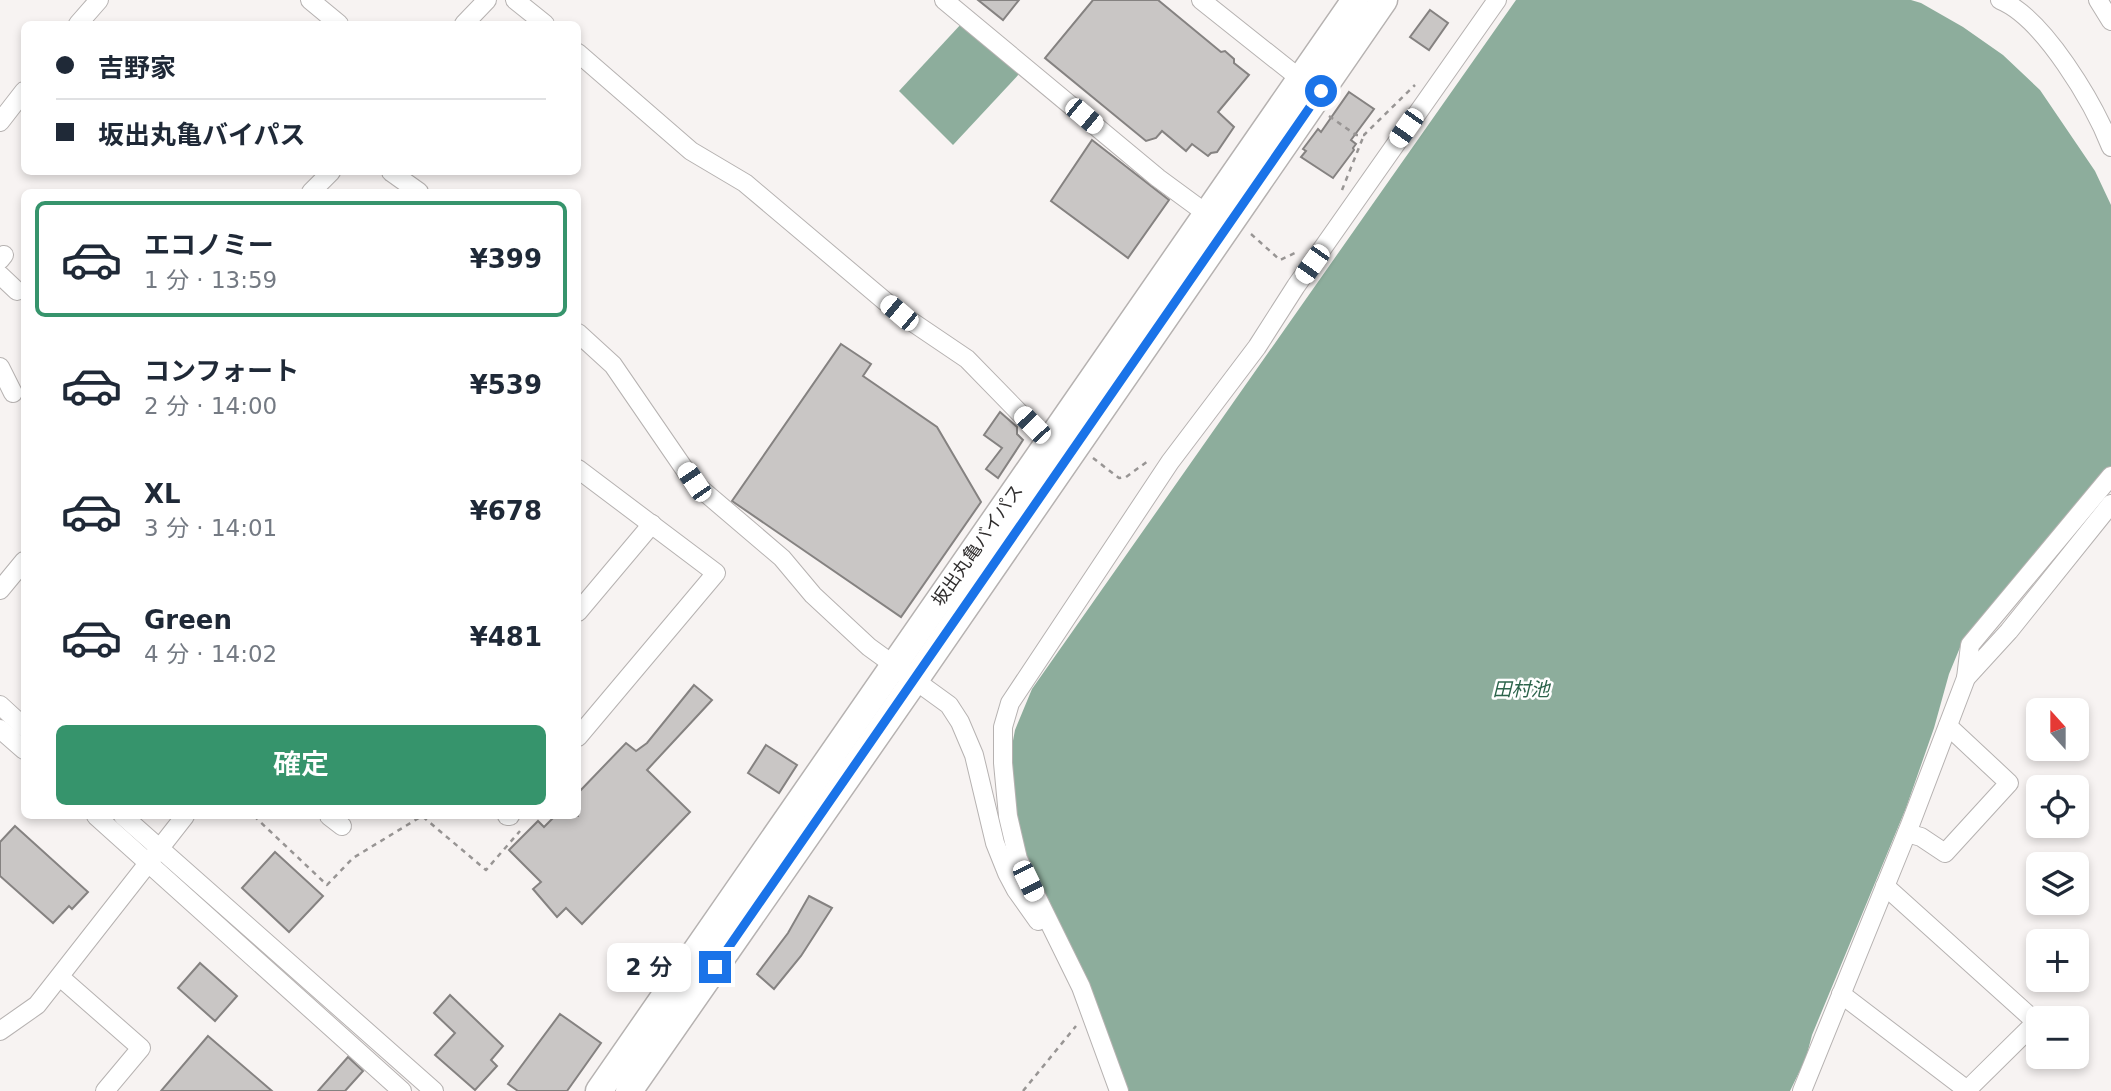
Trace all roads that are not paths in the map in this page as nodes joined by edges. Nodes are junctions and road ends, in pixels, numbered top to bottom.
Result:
1 (99, 0) edge
2 (310, 0) edge
3 (487, 0) edge
4 (515, 0) edge
5 (944, 0) edge
6 (1201, 0) edge
7 (1355, 0) edge
8 (1384, 0) edge
9 (1497, 0) edge
10 (2000, 0) edge
11 (2098, 0) edge
12 (81, 21) edge
13 (335, 21) edge
14 (467, 21) edge
15 (541, 21) edge
16 (2111, 21) edge
17 (581, 55) edge
18 (1310, 92) junction
19 (21, 95) edge
20 (0, 122) edge
21 (2111, 147) edge
22 (328, 175) edge
23 (395, 175) edge
24 (314, 189) edge
25 (415, 189) edge
26 (1207, 214) junction
27 (0, 275) edge
28 (17, 291) dead end
29 (581, 335) edge
30 (0, 367) edge
31 (13, 393) dead end
32 (1048, 442) junction
33 (2111, 475) edge
34 (581, 479) edge
35 (2111, 504) edge
36 (652, 524) junction
37 (21, 567) edge
38 (0, 590) edge
39 (581, 608) edge
40 (892, 666) junction
41 (1966, 678) junction
42 (915, 680) junction
43 (0, 705) edge
44 (21, 724) edge
45 (1948, 726) junction
46 (0, 729) edge
47 (581, 733) edge
48 (21, 747) edge
49 (99, 819) edge
50 (127, 819) edge
51 (183, 819) edge
52 (1907, 833) junction
53 (159, 848) junction
54 (148, 863) junction
55 (1885, 886) junction
56 (1056, 939) junction
57 (60, 977) junction
58 (1841, 994) junction
59 (0, 1031) edge
60 (1966, 1090) edge
61 (106, 1091) edge
62 (402, 1091) edge
63 (434, 1091) edge
64 (599, 1091) edge
65 (629, 1091) edge
66 (1119, 1091) edge
67 (1802, 1091) edge

1 - 12 street
2 - 13 street
3 - 14 street
4 - 15 street
5 - 26 street
6 - 18 street
7 - 18 highway, 坂出丸亀バイパス
8 - 18 highway, 坂出丸亀バイパス
9 - 56 street
10 - 21 street
11 - 16 street
17 - 32 street
18 - 26 highway, 坂出丸亀バイパス
18 - 42 highway, 坂出丸亀バイパス
19 - 20 street
22 - 24 street
23 - 25 street
26 - 32 highway, 坂出丸亀バイパス
27 - 28 street
29 - 40 street
30 - 31 street
32 - 40 highway, 坂出丸亀バイパス
33 - 41 street
34 - 36 street
35 - 41 street
36 - 39 street
36 - 47 street
37 - 38 street
40 - 42 street
40 - 64 highway, 坂出丸亀バイパス
41 - 45 street
42 - 56 street
42 - 65 highway, 坂出丸亀バイパス
43 - 44 street
45 - 52 street
45 - 52 street
46 - 48 street
49 - 54 street
50 - 53 street
51 - 53 street
52 - 55 street
53 - 54 street
53 - 63 street
54 - 57 street
54 - 62 street
55 - 58 street
55 - 60 street
56 - 66 street
57 - 59 street
57 - 61 street
58 - 60 street
58 - 67 street

